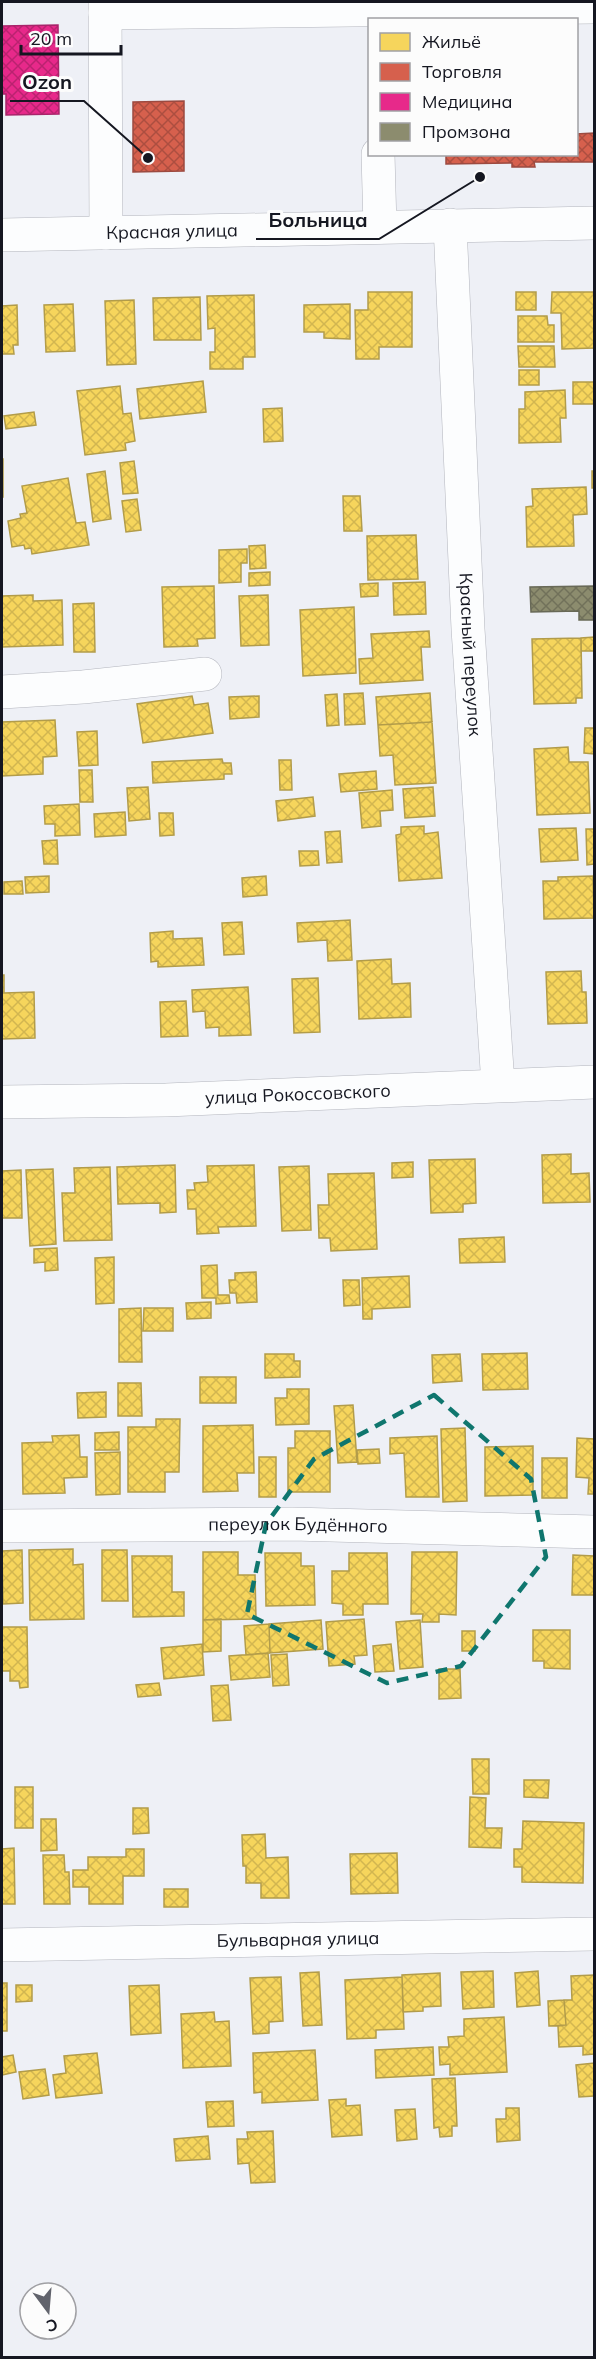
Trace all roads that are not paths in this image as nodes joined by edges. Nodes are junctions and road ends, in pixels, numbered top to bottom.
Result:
1 (105, 7) edge
2 (594, 7) edge
3 (374, 14) edge
4 (378, 156) edge
5 (594, 223) edge
6 (450, 225) junction
7 (380, 227) junction
8 (106, 232) junction
9 (2, 235) edge
10 (205, 674) dead end
11 (2, 692) edge
12 (594, 1082) edge
13 (498, 1085) junction
14 (2, 1102) edge
15 (2, 1526) edge
16 (594, 1532) edge
17 (594, 1934) edge
18 (2, 1945) edge

1 - 3 street
1 - 8 street
2 - 3 street
4 - 7 street
5 - 6 street, Красная улица
6 - 7 street, Красная улица
6 - 13 street, Красный переулок
7 - 8 street, Красная улица
8 - 9 street, Красная улица
10 - 11 street
12 - 13 street, улица Рокоссовского
13 - 14 street, улица Рокоссовского
15 - 16 street, переулок Будённого
17 - 18 street, Бульварная улица

